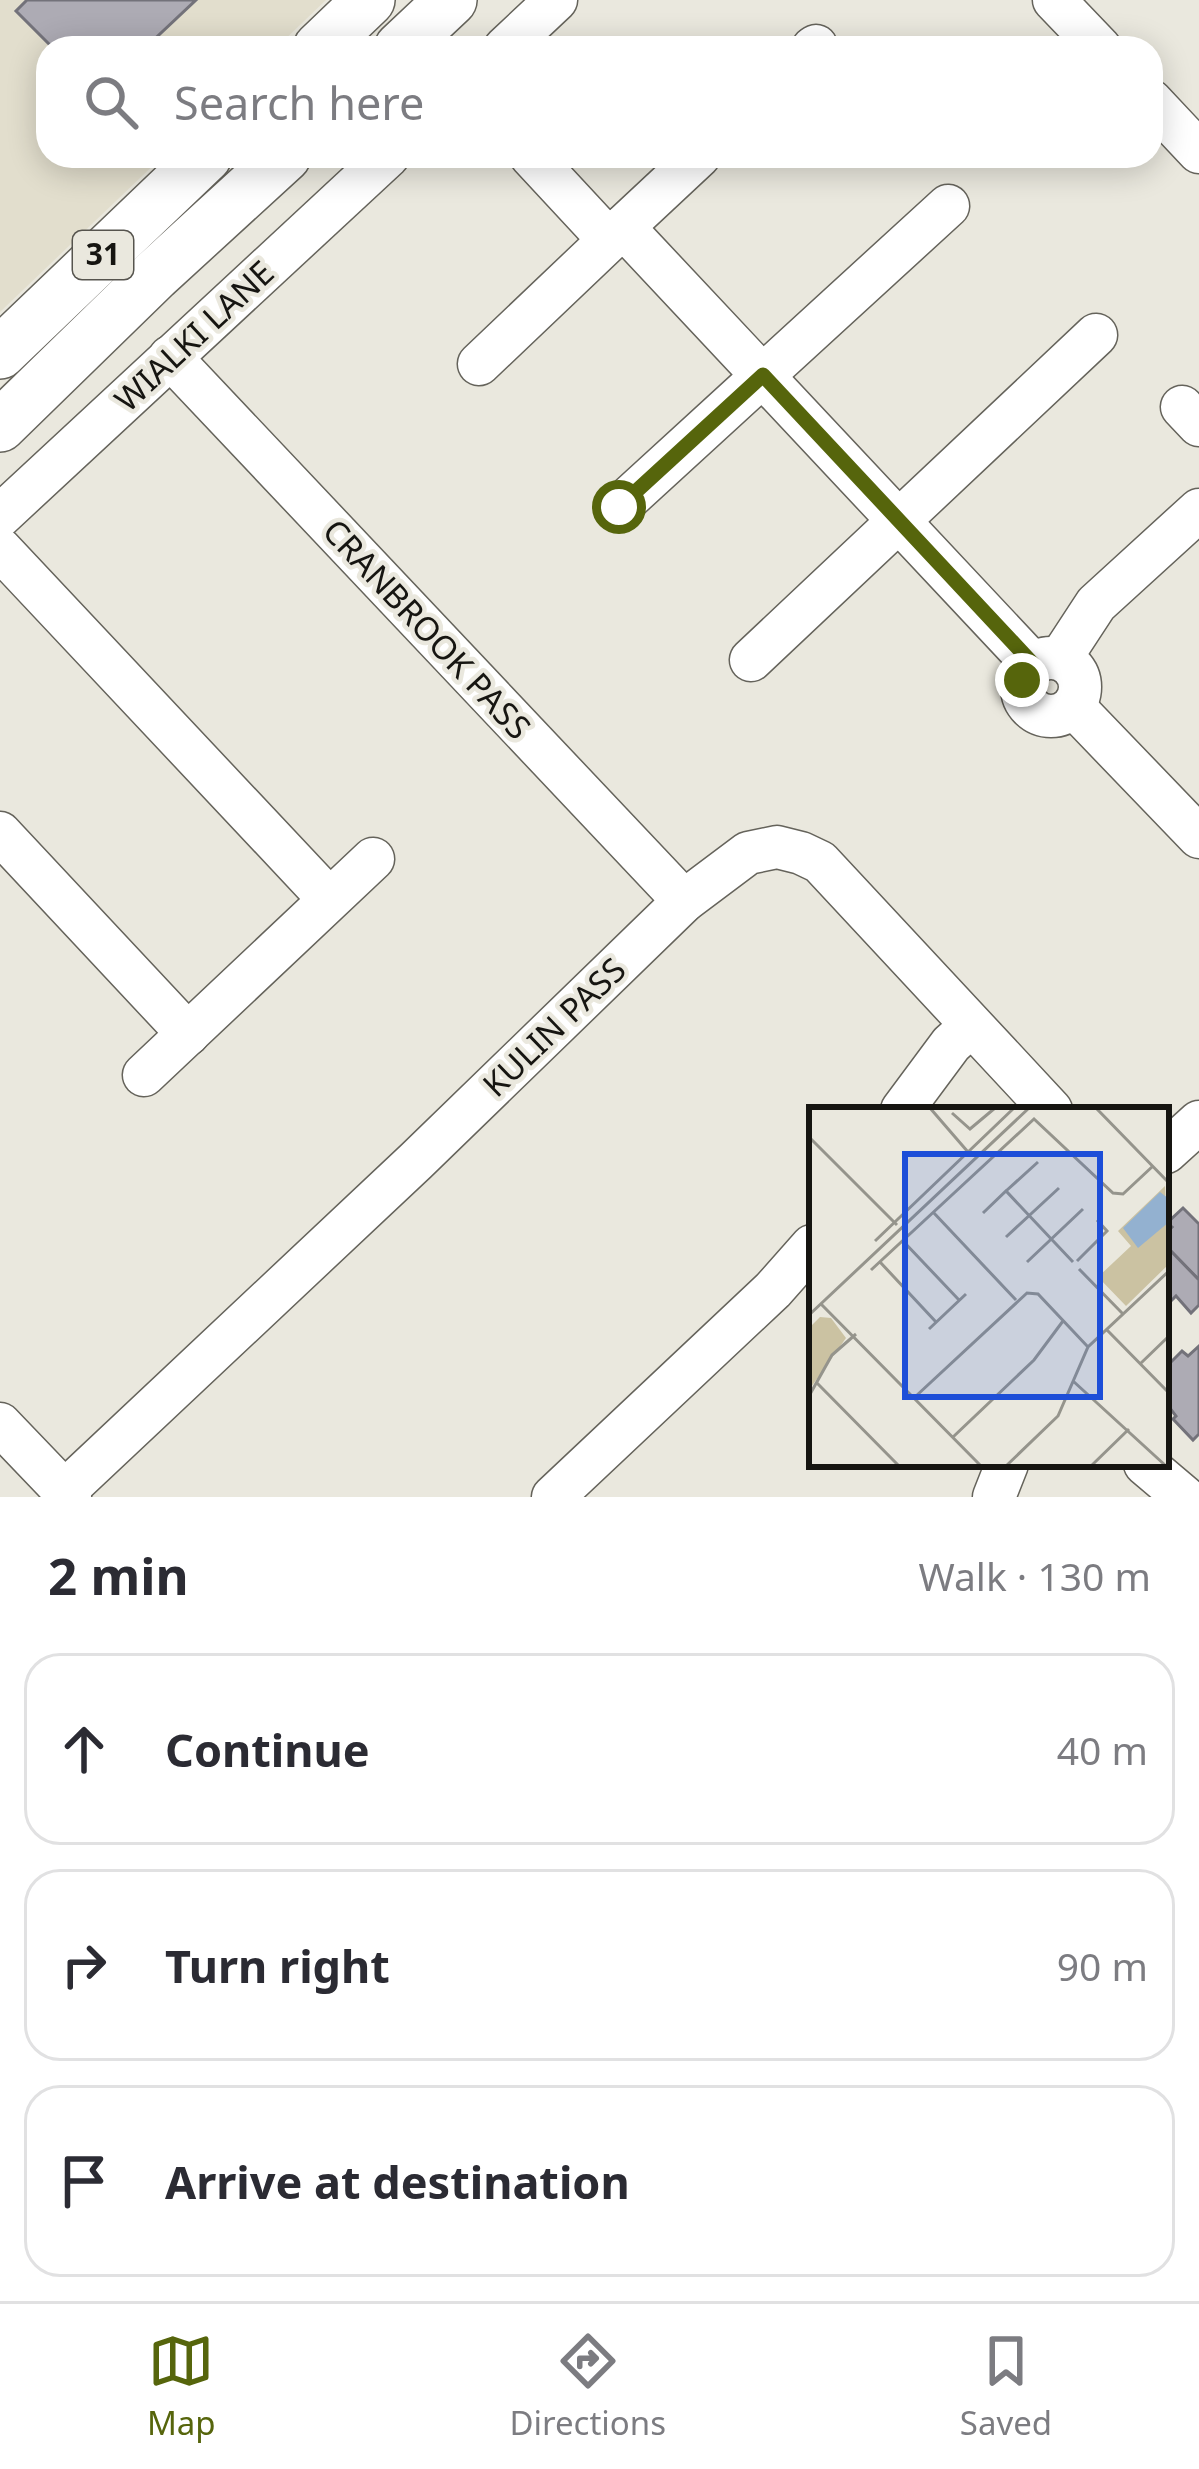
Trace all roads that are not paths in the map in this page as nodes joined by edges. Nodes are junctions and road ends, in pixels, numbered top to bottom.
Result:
1 (369, 0) edge
2 (556, 0) edge
3 (1054, 0) edge
4 (332, 36) edge
5 (518, 36) edge
6 (1088, 36) edge
7 (1163, 114) edge
8 (1199, 152) edge
9 (193, 168) edge
10 (272, 168) edge
11 (375, 168) edge
12 (544, 168) edge
13 (686, 168) edge
14 (948, 206) dead end
15 (616, 234) junction
16 (1096, 335) dead end
17 (0, 353) edge
18 (170, 357) junction
19 (479, 364) dead end
20 (763, 375) junction
21 (0, 426) edge
22 (619, 507) dead end
23 (1199, 510) edge
24 (0, 516) edge
25 (898, 522) junction
26 (0, 550) edge
27 (751, 660) dead end
28 (1046, 661) junction
29 (0, 833) edge
30 (1199, 837) edge
31 (373, 859) dead end
32 (329, 899) junction
33 (684, 901) junction
34 (970, 1026) junction
35 (188, 1034) junction
36 (144, 1076) dead end
37 (904, 1107) edge
38 (1048, 1107) edge
39 (1199, 1122) edge
40 (1169, 1149) edge
41 (809, 1249) edge
42 (0, 1424) edge
43 (1005, 1467) edge
44 (1149, 1467) edge
45 (68, 1494) edge
46 (553, 1497) edge
47 (994, 1497) edge
48 (1184, 1497) edge

1 - 4 main road
2 - 5 street
3 - 6 street
7 - 8 street
9 - 17 main road, 31
10 - 21 main road, 31
11 - 18 street, WIALKI LANE
12 - 15 street
13 - 15 street
14 - 20 street
15 - 19 street
15 - 20 street
16 - 25 street
18 - 24 street, WIALKI LANE
18 - 33 street, CRANBROOK PASS
20 - 22 street
20 - 25 street
23 - 28 street
25 - 27 street
25 - 28 street
26 - 32 street
28 - 30 street
29 - 35 street
31 - 32 street
32 - 35 street
33 - 34 street, KULIN PASS
33 - 45 street, KULIN PASS
34 - 37 street
34 - 38 street, KULIN PASS
35 - 36 street
39 - 40 street
41 - 46 street
42 - 45 street
43 - 47 street
44 - 48 street

